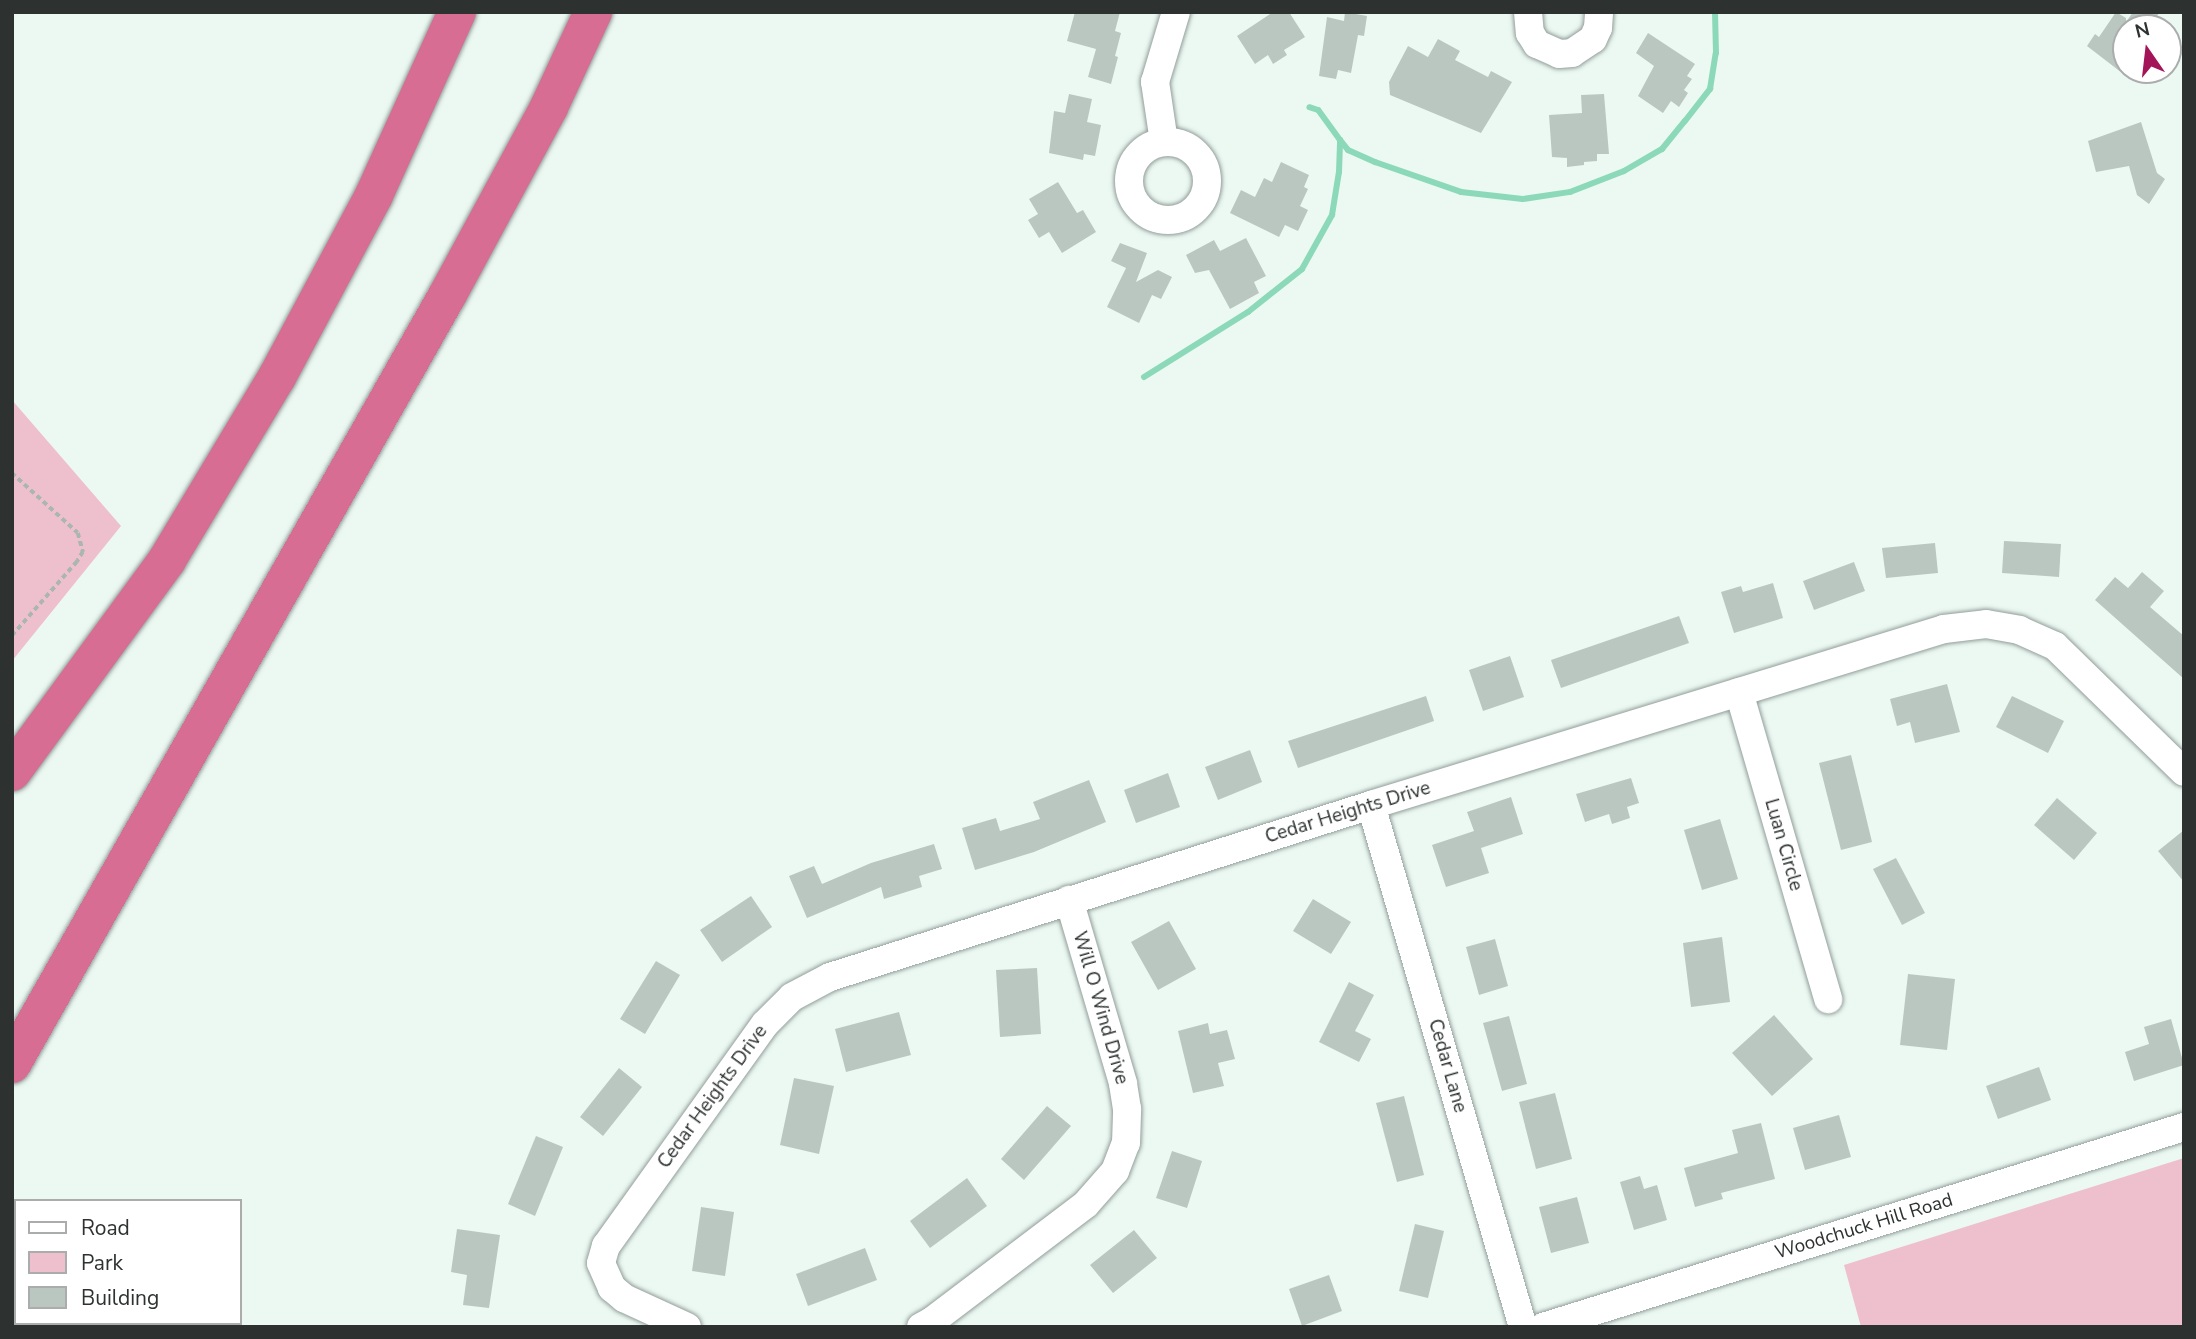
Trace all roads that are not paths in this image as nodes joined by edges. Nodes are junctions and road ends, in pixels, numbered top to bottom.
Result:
1 (457, 12) edge
2 (593, 12) edge
3 (1176, 12) edge
4 (1528, 12) edge
5 (1599, 12) edge
6 (1164, 142) dead end
7 (1739, 692) junction
8 (12, 772) edge
9 (2184, 772) edge
10 (1371, 805) junction
11 (1069, 900) junction
12 (1828, 999) dead end
13 (12, 1064) edge
14 (2184, 1127) edge
15 (929, 1325) edge
16 (688, 1327) edge
17 (1523, 1327) edge
18 (1543, 1327) edge

1 - 8 highway
2 - 13 highway
3 - 6 street
4 - 5 street
7 - 9 street, Cedar Heights Drive
7 - 10 street, Cedar Heights Drive
7 - 12 street, Luan Circle
10 - 11 street, Cedar Heights Drive
10 - 17 street, Cedar Lane
11 - 15 street, Will O Wind Drive
11 - 16 street, Cedar Heights Drive
14 - 18 street, Woodchuck Hill Road

